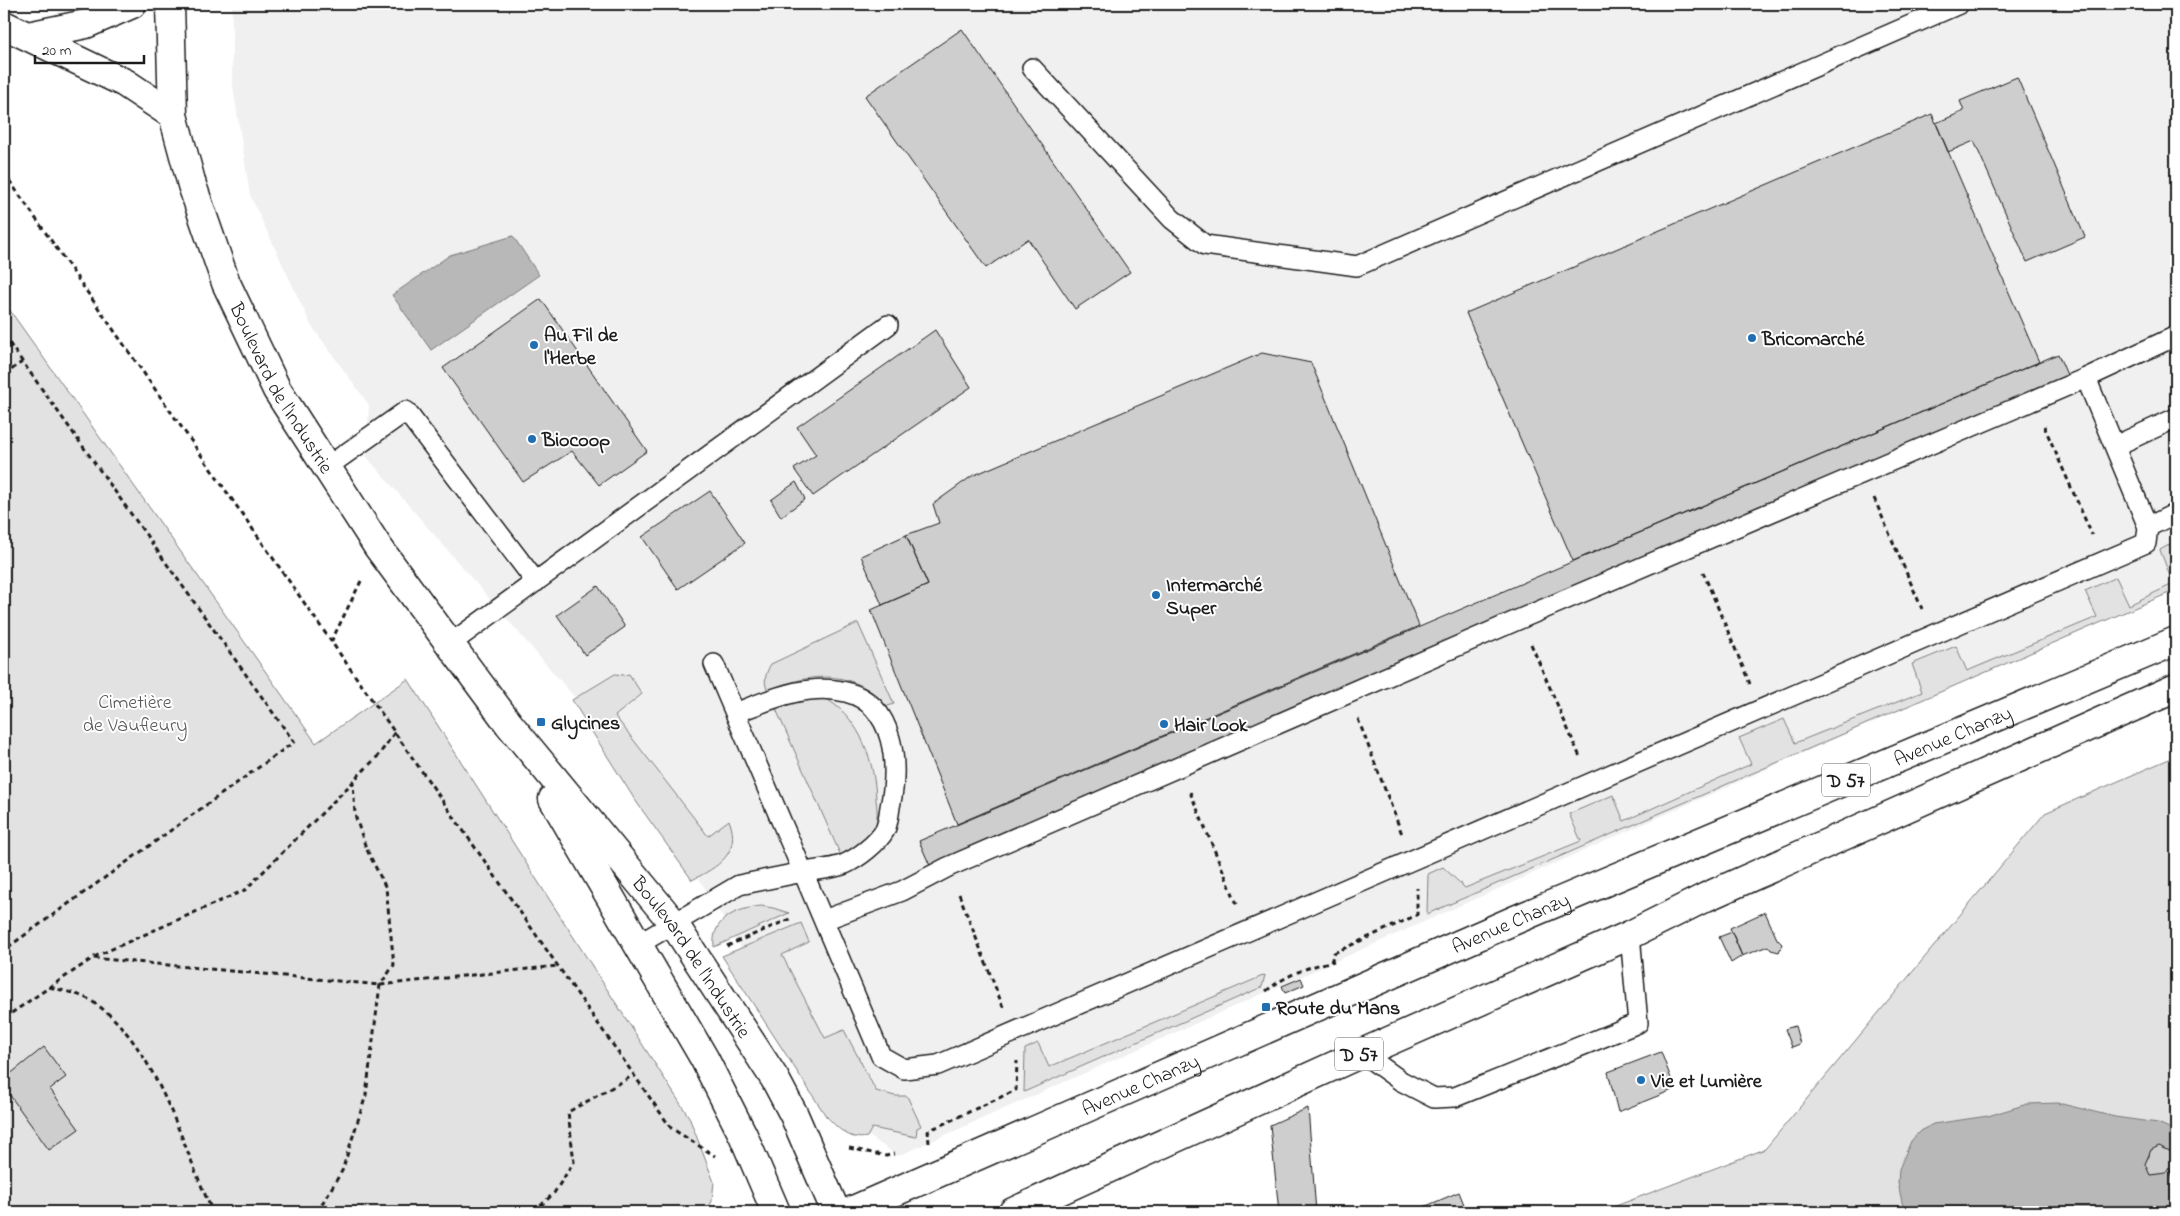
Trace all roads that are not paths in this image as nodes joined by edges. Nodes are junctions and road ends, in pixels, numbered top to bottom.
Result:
1 (132, 4) edge
2 (170, 4) edge
3 (1959, 4) edge
4 (4, 25) edge
5 (28, 36) junction
6 (1032, 68) dead end
7 (173, 115) junction
8 (888, 325) dead end
9 (2176, 336) edge
10 (2086, 378) junction
11 (2176, 418) edge
12 (2115, 446) junction
13 (327, 467) junction
14 (2176, 513) edge
15 (2148, 527) junction
16 (536, 582) junction
17 (2176, 641) edge
18 (450, 644) junction
19 (714, 664) dead end
20 (2176, 688) edge
21 (735, 713) junction
22 (509, 724) junction
23 (803, 872) junction
24 (824, 920) junction
25 (674, 924) junction
26 (1630, 935) junction
27 (639, 944) junction
28 (1362, 1053) junction
29 (776, 1212) edge
30 (836, 1212) edge
31 (849, 1212) edge
32 (1013, 1212) edge

1 - 5 main road
2 - 7 main road, Boulevard de l'Industrie
3 - 6 lane
4 - 5 main road
5 - 7 main road
7 - 13 main road, Boulevard de l'Industrie
8 - 16 lane
9 - 10 lane
10 - 12 lane
10 - 24 lane
11 - 12 lane
12 - 15 lane
13 - 16 lane
13 - 18 main road, Boulevard de l'Industrie
14 - 15 lane
15 - 24 lane
16 - 18 lane
17 - 31 main road, Avenue Chanzy / D 57
18 - 22 main road, Boulevard de l'Industrie
19 - 21 lane
20 - 26 main road, D 57
21 - 23 lane
21 - 23 lane
22 - 25 main road, Boulevard de l'Industrie
22 - 27 main road, Boulevard de l'Industrie
23 - 24 lane
23 - 25 lane
25 - 27 lane
25 - 30 main road, Boulevard de l'Industrie
26 - 28 main road, D 57
26 - 28 lane
27 - 29 main road, Boulevard de l'Industrie
28 - 32 main road, D 57

